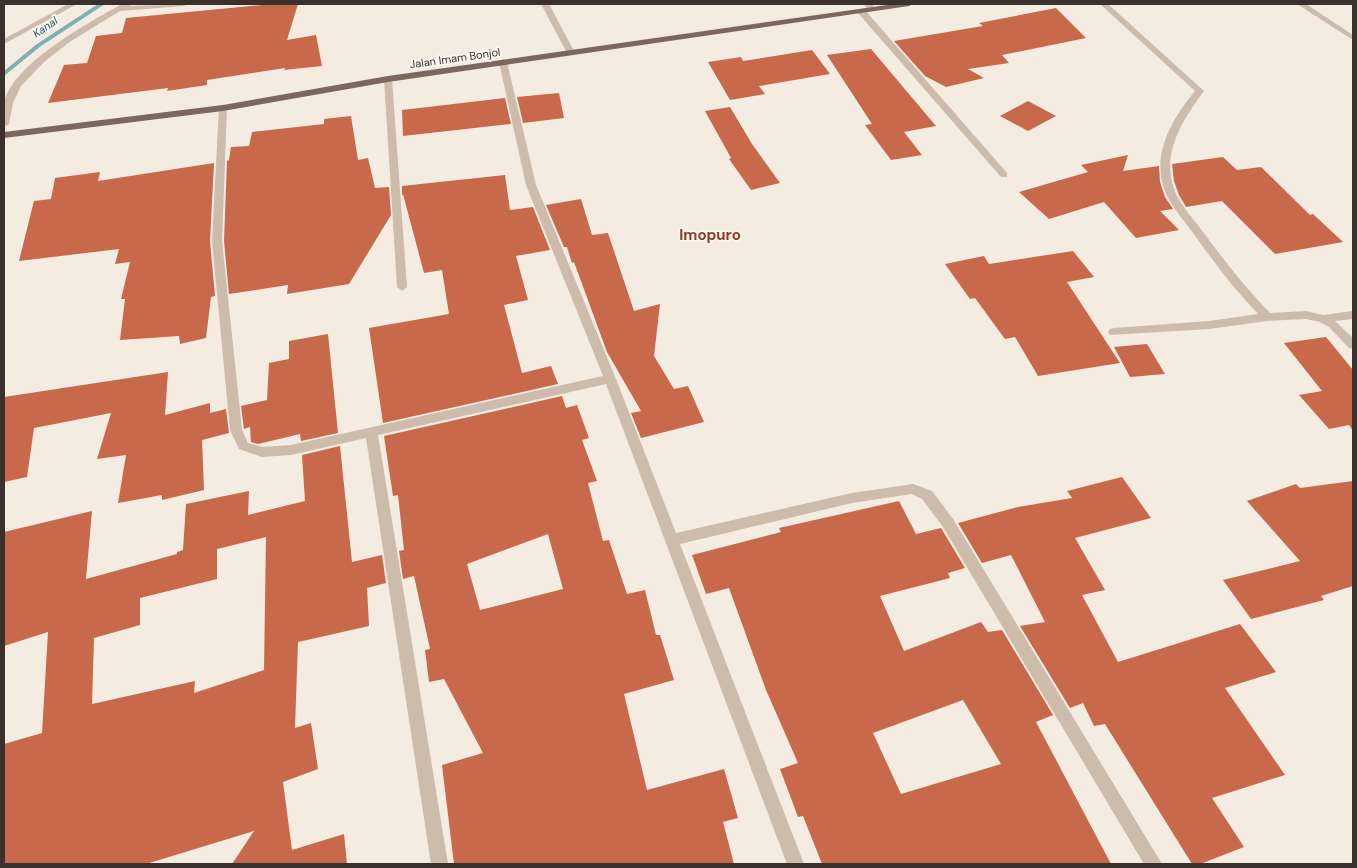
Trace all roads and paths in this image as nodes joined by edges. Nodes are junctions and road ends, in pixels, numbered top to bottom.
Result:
1 (73, 4) edge
2 (127, 4) edge
3 (184, 4) edge
4 (545, 4) edge
5 (909, 4) edge
6 (1104, 4) edge
7 (1302, 4) edge
8 (870, 6) edge
9 (118, 9) junction
10 (861, 11) junction
11 (1353, 38) edge
12 (4, 42) edge
13 (571, 53) junction
14 (504, 62) junction
15 (388, 79) junction
16 (223, 108) junction
17 (4, 124) edge
18 (4, 135) edge
19 (1004, 175) dead end
20 (402, 287) dead end
21 (1353, 315) edge
22 (1267, 318) junction
23 (1325, 318) junction
24 (1114, 332) dead end
25 (1353, 345) edge
26 (610, 379) junction
27 (371, 431) junction
28 (671, 540) junction
29 (439, 864) edge
30 (795, 864) edge
31 (1154, 864) edge

1 - 12 street
2 - 9 street
3 - 9 street
4 - 13 street
5 - 8 main road, Jalan Imam Bonjol
6 - 22 street
7 - 11 street
8 - 10 main road, Jalan Imam Bonjol
9 - 17 street
10 - 13 main road, Jalan Imam Bonjol
10 - 19 street
13 - 14 main road, Jalan Imam Bonjol
14 - 15 main road, Jalan Imam Bonjol
14 - 26 street
15 - 16 main road, Jalan Imam Bonjol
15 - 20 street
16 - 18 main road, Jalan Imam Bonjol
16 - 27 street
21 - 23 street
22 - 23 street
22 - 24 street
23 - 25 street
26 - 27 street
26 - 28 street
27 - 29 street
28 - 30 street
28 - 31 street

